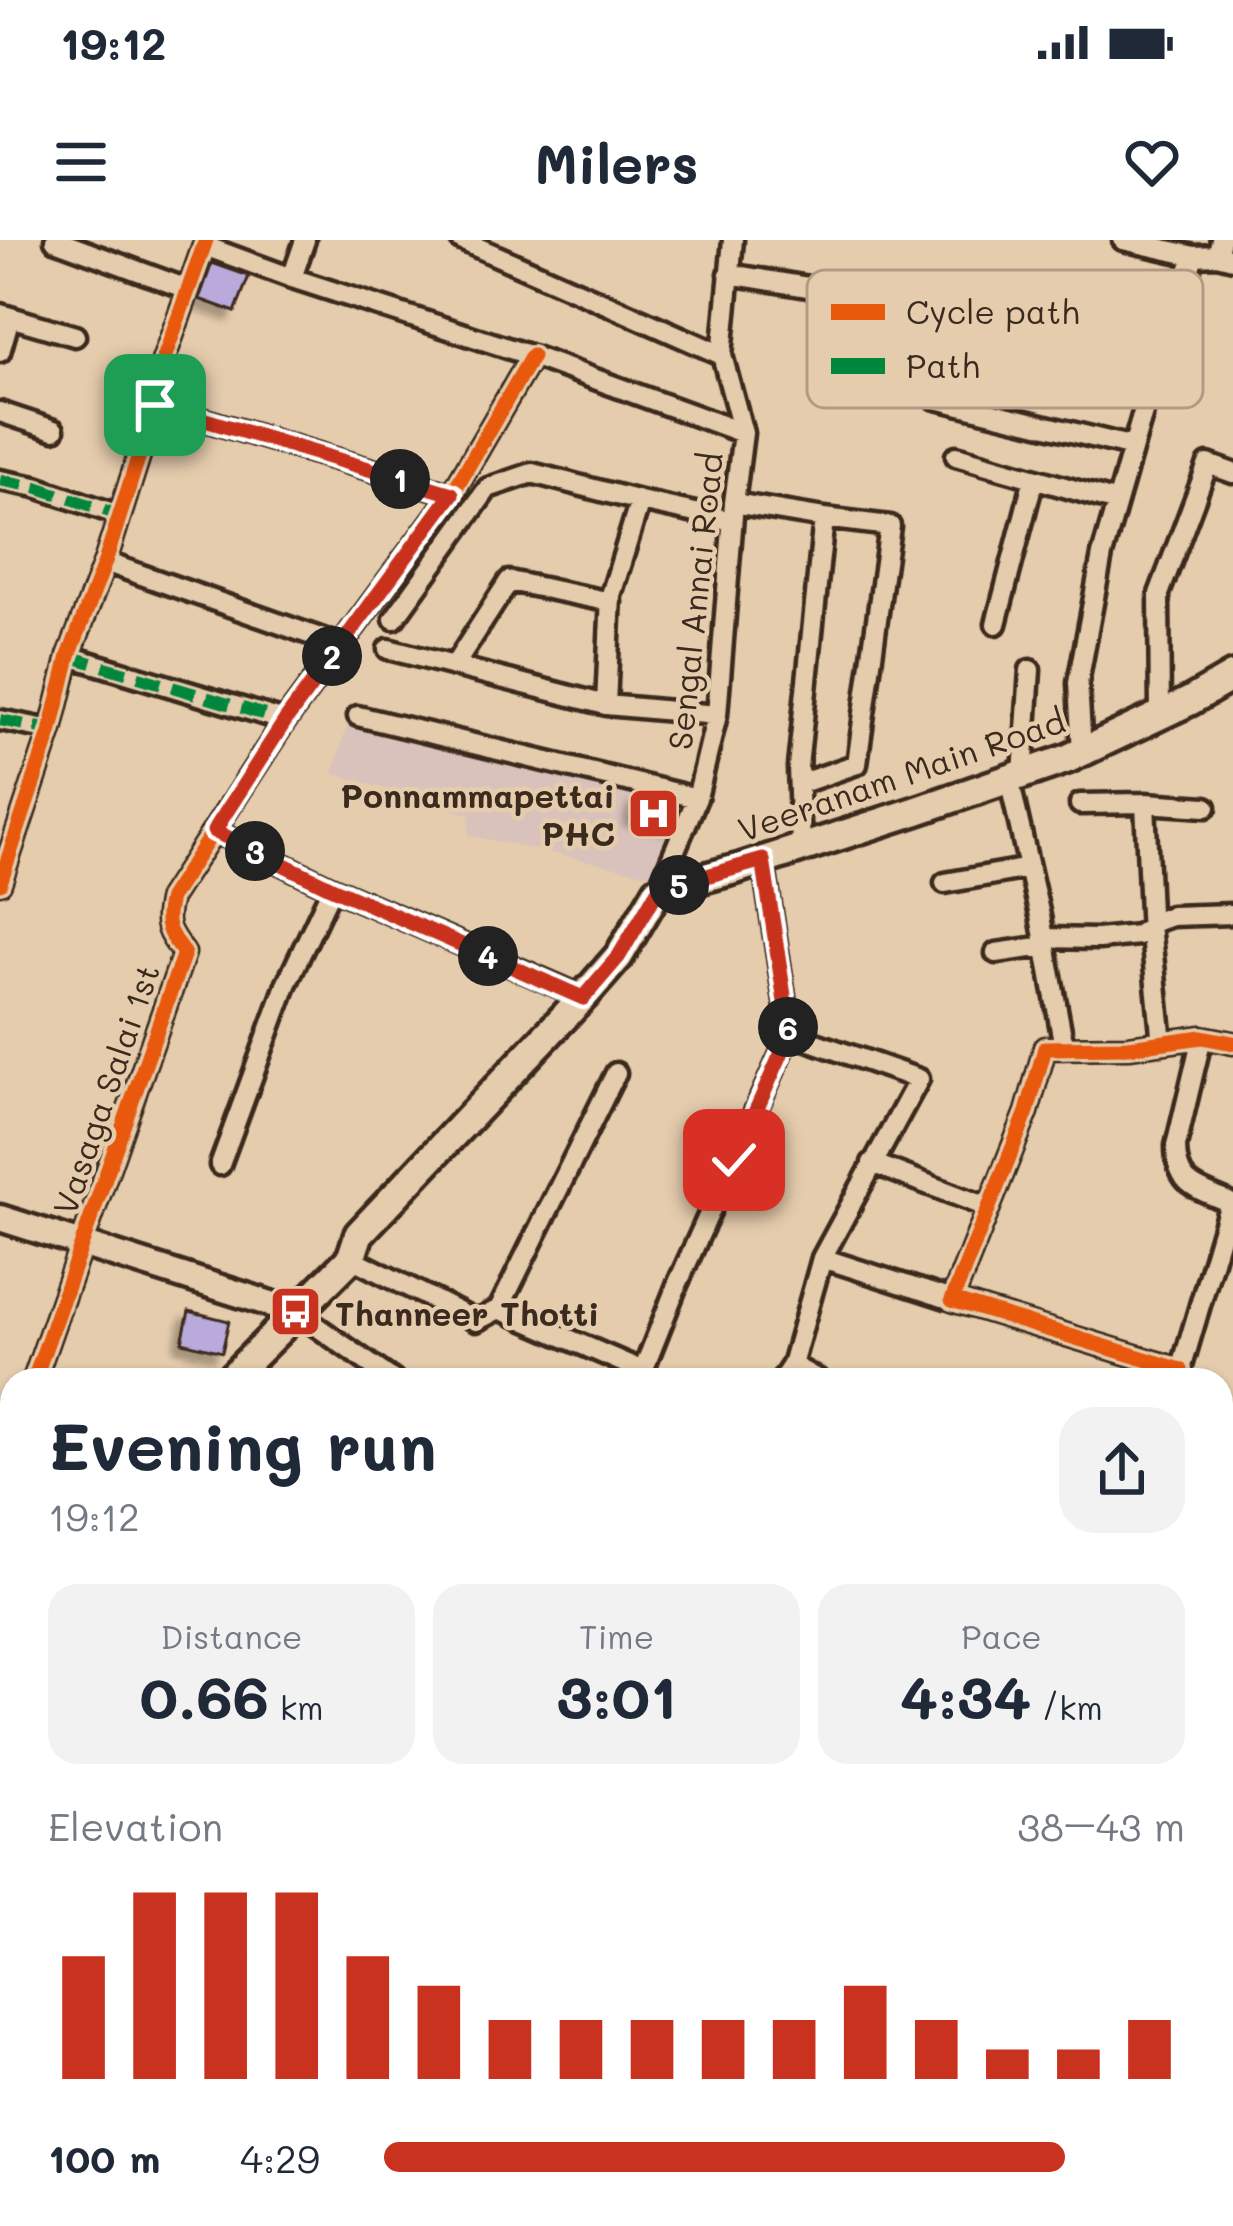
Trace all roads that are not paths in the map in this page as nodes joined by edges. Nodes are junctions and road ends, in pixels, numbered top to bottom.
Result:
1 (55, 240) edge
2 (304, 240) edge
3 (733, 240) edge
4 (1123, 240) edge
5 (471, 242) edge
6 (205, 243) edge
7 (96, 247) edge
8 (1224, 251) edge
9 (1194, 256) junction
10 (1190, 270) edge
11 (729, 274) junction
12 (292, 278) junction
13 (807, 287) edge
14 (187, 290) junction
15 (5, 316) edge
16 (75, 336) dead end
17 (0, 352) edge
18 (532, 356) junction
19 (722, 356) junction
20 (155, 405) junction
21 (973, 408) edge
22 (1145, 408) edge
23 (0, 412) edge
24 (53, 430) dead end
25 (743, 433) junction
26 (1133, 447) junction
27 (956, 456) dead end
28 (1233, 473) edge
29 (1034, 478) junction
30 (0, 480) edge
31 (452, 494) junction
32 (640, 501) junction
33 (1118, 502) junction
34 (733, 512) junction
35 (119, 515) junction
36 (824, 518) junction
37 (105, 562) junction
38 (611, 602) junction
39 (394, 619) dead end
40 (996, 624) dead end
41 (340, 645) junction
42 (388, 649) dead end
43 (69, 656) junction
44 (454, 666) junction
45 (1030, 670) dead end
46 (1231, 679) edge
47 (606, 705) junction
48 (717, 715) junction
49 (358, 716) dead end
50 (1160, 716) junction
51 (0, 720) edge
52 (285, 721) junction
53 (51, 730) junction
54 (1082, 752) junction
55 (1016, 776) junction
56 (799, 784) junction
57 (697, 798) junction
58 (1144, 803) junction
59 (1080, 804) dead end
60 (1206, 807) dead end
61 (214, 831) junction
62 (801, 848) junction
63 (763, 860) junction
64 (1029, 868) junction
65 (0, 883) edge
66 (945, 883) dead end
67 (332, 888) junction
68 (658, 890) junction
69 (1233, 914) edge
70 (1151, 926) junction
71 (1045, 942) junction
72 (996, 953) dead end
73 (583, 998) junction
74 (790, 1034) junction
75 (1202, 1037) junction
76 (1162, 1042) junction
77 (1233, 1042) edge
78 (1064, 1047) junction
79 (616, 1072) dead end
80 (872, 1163) junction
81 (220, 1165) dead end
82 (1231, 1203) edge
83 (987, 1207) junction
84 (0, 1218) edge
85 (83, 1245) junction
86 (351, 1258) junction
87 (822, 1258) junction
88 (952, 1300) junction
89 (500, 1309) junction
90 (296, 1312) junction
91 (38, 1368) edge
92 (241, 1368) edge
93 (376, 1368) edge
94 (636, 1368) edge
95 (644, 1368) edge
96 (788, 1368) edge
97 (1158, 1368) edge
98 (1181, 1368) edge

1 - 7 street
2 - 12 street
3 - 11 street, Sengal Annai Road
4 - 9 street
5 - 19 street
6 - 12 street
6 - 14 street
7 - 14 street
8 - 9 street
9 - 10 street
11 - 13 street
11 - 19 street, Sengal Annai Road
12 - 18 street
14 - 20 street
15 - 16 street
15 - 17 street
18 - 25 street
18 - 31 street
19 - 25 street, Sengal Annai Road
20 - 31 street
20 - 35 street
21 - 26 street
22 - 26 street
23 - 24 street
25 - 34 street, Sengal Annai Road
26 - 33 street
27 - 29 street
28 - 50 street
29 - 33 street
29 - 40 street
30 - 35 street
31 - 41 street
32 - 34 street
32 - 38 street
32 - 39 street
33 - 54 street
34 - 36 street
34 - 48 street, Sengal Annai Road
35 - 37 street
36 - 56 street
36 - 56 street
37 - 41 street
37 - 43 street
38 - 44 street
38 - 47 street
41 - 52 street
42 - 44 street
43 - 52 street
43 - 53 street
44 - 47 street
45 - 55 street
46 - 50 main road, Veeranam Main Road
47 - 48 street
48 - 57 street, Sengal Annai Road
49 - 57 street
50 - 54 main road, Veeranam Main Road
51 - 53 street
52 - 61 street
53 - 65 street
54 - 55 main road, Veeranam Main Road
55 - 62 main road, Veeranam Main Road
55 - 64 street
56 - 62 street
57 - 68 street, Sengal Annai Road
58 - 59 street
58 - 60 street
58 - 70 street
61 - 67 street
61 - 85 street, Vasaga Salai 1st
62 - 63 main road, Veeranam Main Road
63 - 68 main road, Veeranam Main Road
63 - 74 street
64 - 66 street
64 - 71 street
67 - 73 street
67 - 81 street
68 - 73 main road
69 - 70 street
70 - 71 street
70 - 76 street
71 - 72 street
71 - 78 street
73 - 86 main road
74 - 80 street
74 - 95 street
75 - 76 street
75 - 77 street
75 - 82 street
76 - 78 street
78 - 83 street
79 - 89 street
80 - 83 street
80 - 87 street
82 - 98 street
83 - 88 street
84 - 85 street
85 - 90 street
85 - 91 street, Vasaga Salai 1st
86 - 89 street
86 - 90 main road
87 - 88 street
87 - 96 street
88 - 97 street
89 - 94 street
90 - 92 main road
90 - 93 street

